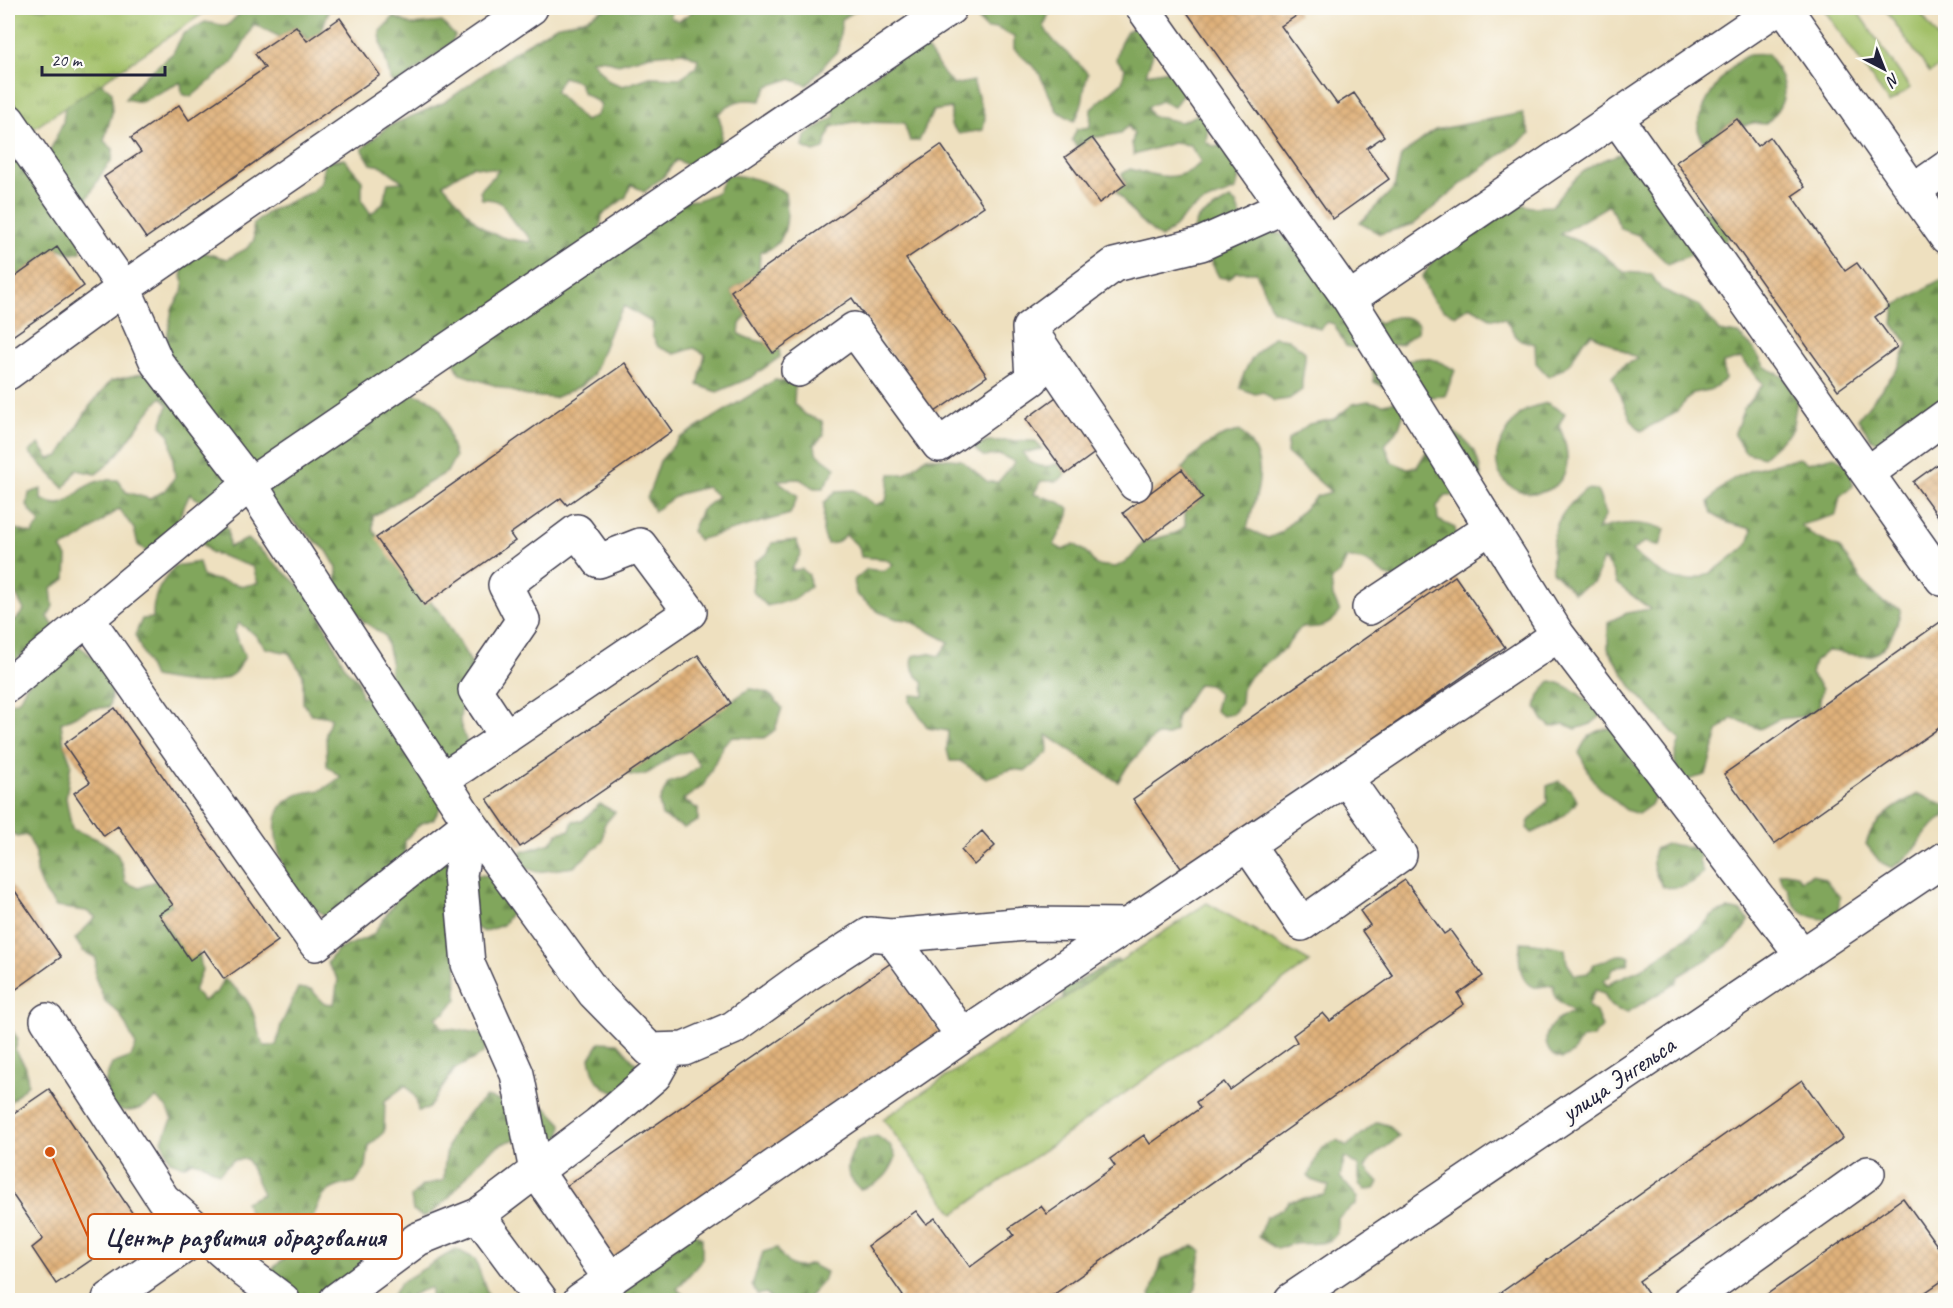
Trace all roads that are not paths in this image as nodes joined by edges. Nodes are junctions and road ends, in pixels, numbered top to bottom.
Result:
1 (531, 8) edge
2 (1143, 8) edge
3 (1777, 8) edge
4 (1785, 8) edge
5 (931, 13) edge
6 (1616, 117) junction
7 (8, 120) edge
8 (1946, 168) edge
9 (1913, 191) junction
10 (1284, 207) junction
11 (1946, 237) edge
12 (124, 288) junction
13 (1349, 299) junction
14 (1029, 328) junction
15 (798, 370) dead end
16 (8, 373) edge
17 (1946, 416) edge
18 (1868, 473) junction
19 (250, 484) junction
20 (1136, 484) dead end
21 (1491, 527) junction
22 (1942, 579) dead end
23 (1369, 608) dead end
24 (87, 618) junction
25 (1558, 635) junction
26 (8, 685) edge
27 (506, 737) junction
28 (1346, 778) junction
29 (442, 779) junction
30 (470, 823) junction
31 (1248, 845) junction
32 (1946, 858) edge
33 (1129, 925) junction
34 (891, 936) junction
35 (1802, 955) junction
36 (47, 1020) dead end
37 (963, 1036) junction
38 (669, 1050) junction
39 (536, 1171) junction
40 (1868, 1173) dead end
41 (478, 1215) junction
42 (202, 1234) junction
43 (611, 1280) junction
44 (109, 1299) edge
45 (283, 1300) edge
46 (336, 1300) edge
47 (541, 1300) edge
48 (580, 1300) edge
49 (1291, 1300) edge
50 (1690, 1300) edge

1 - 12 street
2 - 10 street
3 - 6 street
4 - 9 street
5 - 19 street
6 - 13 street
6 - 18 street
7 - 12 street
8 - 9 street
9 - 11 street
10 - 13 street
10 - 14 street
12 - 16 street
12 - 19 street
13 - 21 street
14 - 15 street
14 - 20 street
17 - 18 street
18 - 22 street
19 - 24 street
19 - 29 street
21 - 23 street
21 - 25 street
24 - 26 street
24 - 30 street
25 - 28 street
25 - 35 street
27 - 27 street
27 - 29 street
28 - 31 street
28 - 31 street
29 - 30 street
30 - 38 street
30 - 39 street
31 - 33 street
32 - 35 street, улица Энгельса
33 - 34 street
33 - 37 street
34 - 37 street
34 - 38 street
35 - 49 street, улица Энгельса
36 - 42 street
37 - 43 street
38 - 39 street
39 - 41 street
39 - 43 street
40 - 50 street
41 - 46 street
41 - 47 street
42 - 44 street
42 - 45 street
43 - 48 street

